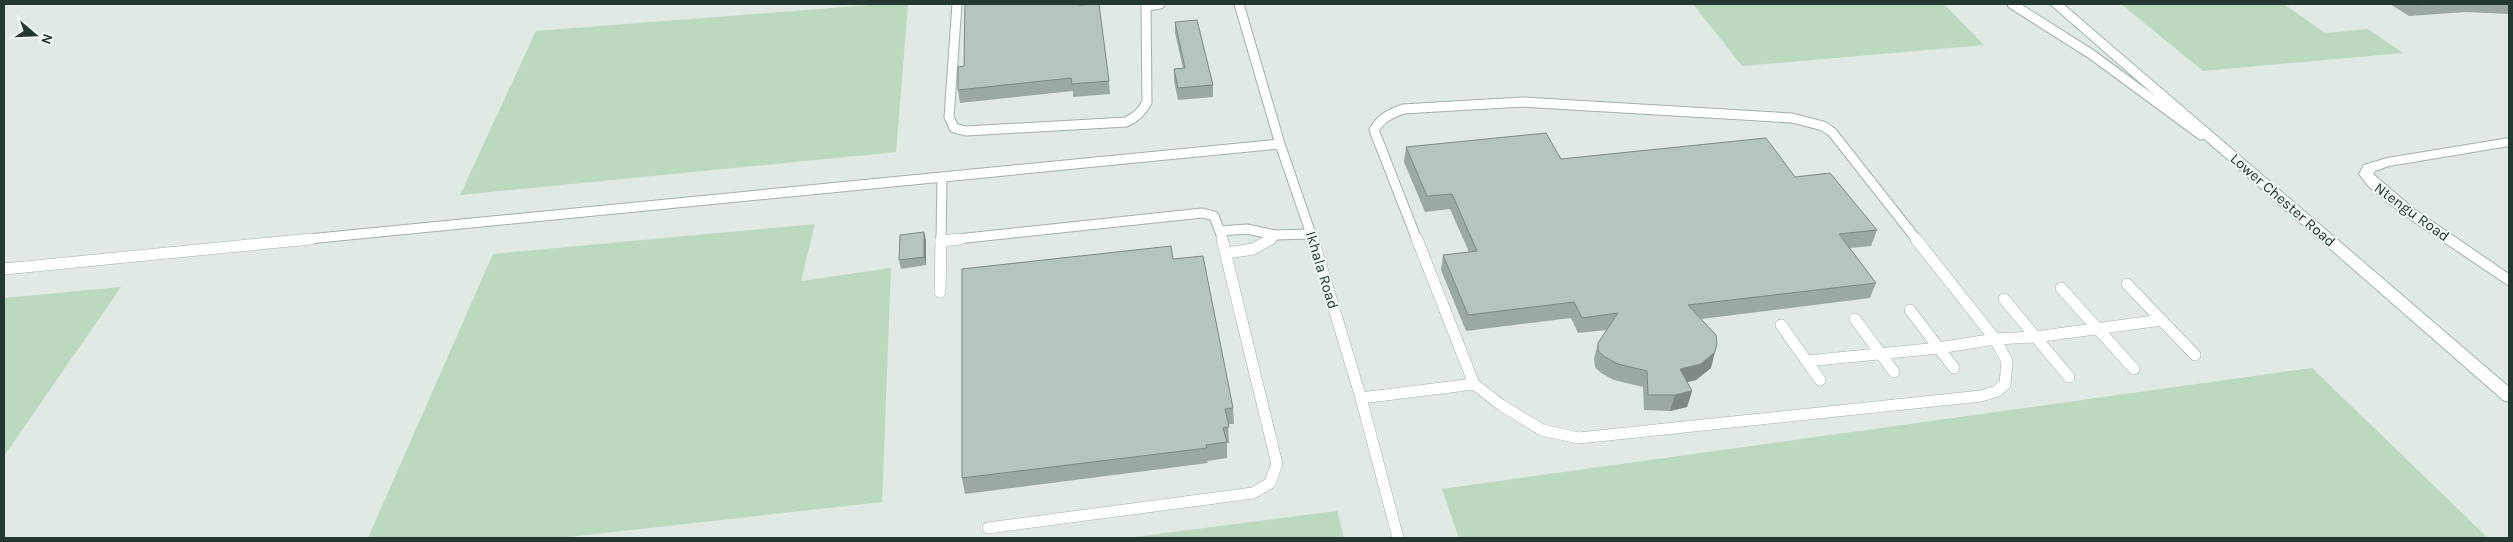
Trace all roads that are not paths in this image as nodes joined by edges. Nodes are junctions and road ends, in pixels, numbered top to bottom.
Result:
1 (957, 4) edge
2 (1160, 4) edge
3 (1239, 4) edge
4 (2012, 4) edge
5 (2056, 4) edge
6 (1146, 5) edge
7 (2509, 142) edge
8 (1280, 144) junction
9 (2252, 172) junction
10 (942, 178) junction
11 (1220, 231) junction
12 (1311, 234) junction
13 (1275, 235) junction
14 (941, 241) junction
15 (1227, 253) junction
16 (4, 269) edge
17 (2509, 281) edge
18 (2127, 284) dead end
19 (2061, 288) dead end
20 (940, 292) dead end
21 (2004, 299) dead end
22 (1910, 310) dead end
23 (1855, 319) dead end
24 (2162, 320) junction
25 (1781, 326) dead end
26 (2098, 329) junction
27 (2035, 337) junction
28 (1995, 339) junction
29 (1939, 348) junction
30 (1882, 354) junction
31 (2195, 354) dead end
32 (1807, 362) junction
33 (1954, 368) dead end
34 (2134, 369) dead end
35 (1894, 372) dead end
36 (2069, 377) dead end
37 (1820, 380) dead end
38 (1474, 384) junction
39 (2509, 396) edge
40 (1361, 398) junction
41 (988, 528) dead end
42 (1398, 538) edge

1 - 6 lane
2 - 6 lane
3 - 8 lane, Ikhala Road
4 - 9 lane
5 - 9 street, Lower Chester Road
7 - 17 street, Ntengu Road
8 - 10 lane
8 - 12 lane, Ikhala Road
9 - 39 street, Lower Chester Road
10 - 14 lane
10 - 16 lane
11 - 13 lane
11 - 14 lane
11 - 15 lane
12 - 13 lane
12 - 40 lane, Ikhala Road
13 - 15 lane
14 - 20 lane
15 - 41 lane
18 - 24 lane
19 - 26 lane
21 - 27 lane
22 - 29 lane
23 - 30 lane
24 - 26 lane
24 - 31 lane
25 - 32 lane
26 - 27 lane
26 - 34 lane
27 - 28 lane
27 - 36 lane
28 - 29 lane
28 - 38 lane
28 - 38 lane
29 - 30 lane
29 - 33 lane
30 - 32 lane
30 - 35 lane
32 - 37 lane
38 - 40 lane
40 - 42 lane, Ikhala Road

